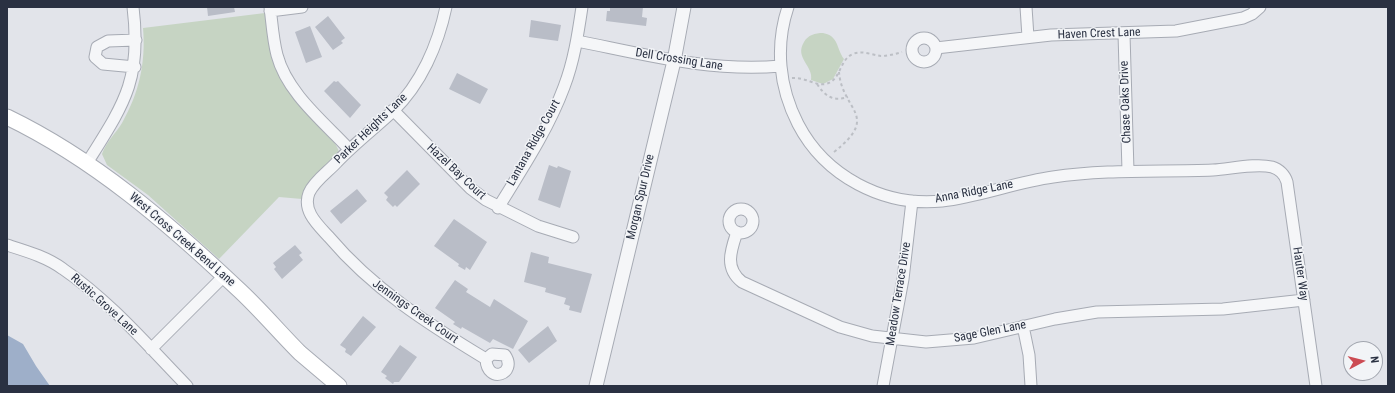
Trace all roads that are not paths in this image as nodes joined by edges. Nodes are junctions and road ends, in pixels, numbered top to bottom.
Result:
1 (133, 7) edge
2 (302, 7) edge
3 (446, 7) edge
4 (582, 7) edge
5 (684, 7) edge
6 (788, 7) edge
7 (1026, 7) edge
8 (1259, 7) edge
9 (270, 9) edge
10 (1124, 34) junction
11 (1028, 38) junction
12 (136, 40) junction
13 (577, 41) junction
14 (936, 48) dead end
15 (674, 60) junction
16 (780, 66) junction
17 (135, 67) junction
18 (393, 110) junction
19 (7, 117) edge
20 (349, 149) junction
21 (87, 163) junction
22 (1275, 168) joint
23 (1128, 171) junction
24 (912, 201) junction
25 (307, 202) joint
26 (498, 208) junction
27 (736, 232) dead end
28 (573, 236) dead end
29 (7, 245) edge
30 (224, 276) junction
31 (1304, 300) junction
32 (1023, 326) junction
33 (891, 339) junction
34 (151, 349) junction
35 (486, 359) dead end
36 (187, 386) edge
37 (340, 386) edge
38 (596, 386) edge
39 (883, 386) edge
40 (1031, 386) edge
41 (1316, 386) edge

1 - 12 street
2 - 9 street
3 - 18 street, Parker Heights Lane
4 - 13 street, Lantana Ridge Court
5 - 15 street, Morgan Spur Drive
6 - 16 street, Anna Ridge Lane
7 - 11 street
8 - 10 street, Haven Crest Lane
9 - 20 street
10 - 11 street, Haven Crest Lane
10 - 23 street, Chase Oaks Drive
11 - 14 street, Haven Crest Lane
12 - 17 street
12 - 17 street
13 - 15 street, Dell Crossing Lane
13 - 26 street, Lantana Ridge Court
15 - 16 street, Dell Crossing Lane
15 - 38 street, Morgan Spur Drive
16 - 24 street, Anna Ridge Lane
17 - 21 street
18 - 20 street, Parker Heights Lane
18 - 26 street, Hazel Bay Court
19 - 21 main road, West Cross Creek Bend Lane
20 - 25 street, Parker Heights Lane
21 - 30 main road, West Cross Creek Bend Lane
22 - 23 street, Anna Ridge Lane
22 - 31 street, Hauter Way
23 - 24 street, Anna Ridge Lane
24 - 33 street, Meadow Terrace Drive
25 - 35 street, Jennings Creek Court
26 - 28 street, Hazel Bay Court
27 - 33 street, Sage Glen Lane
29 - 34 street, Rustic Grove Lane
30 - 34 street
30 - 37 main road, West Cross Creek Bend Lane
31 - 32 street, Sage Glen Lane
31 - 41 street, Hauter Way
32 - 33 street, Sage Glen Lane
32 - 40 street
33 - 39 street, Meadow Terrace Drive
34 - 36 street, Rustic Grove Lane

